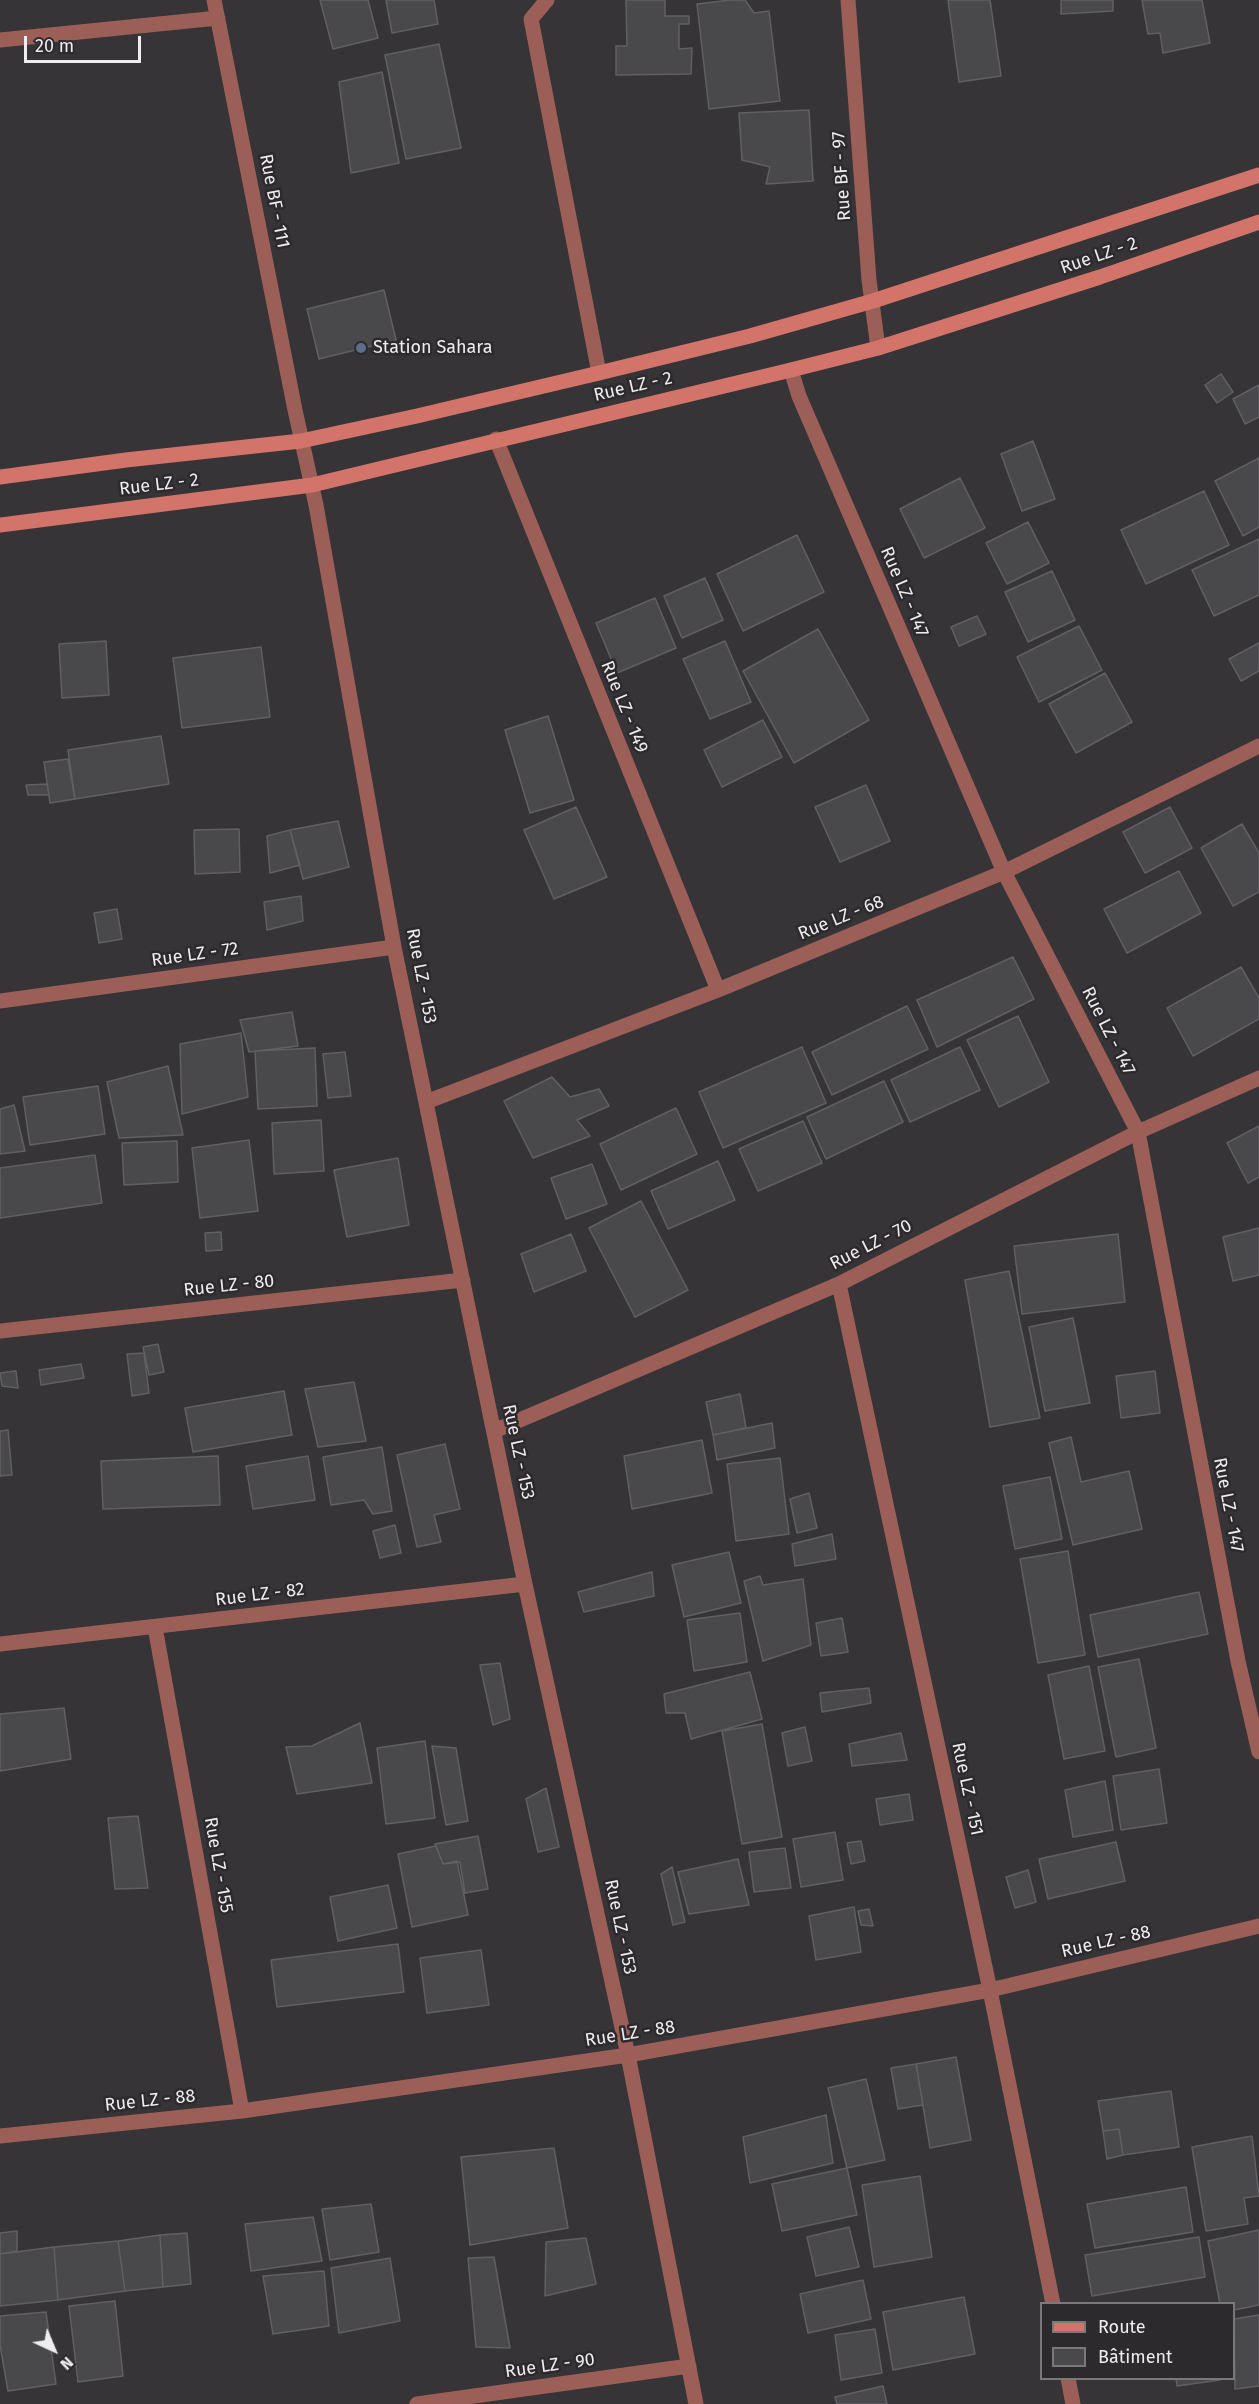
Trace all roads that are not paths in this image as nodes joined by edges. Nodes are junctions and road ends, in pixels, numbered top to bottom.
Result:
1 (214, 0) edge
2 (547, 0) edge
3 (848, 0) edge
4 (218, 18) junction
5 (0, 40) edge
6 (1259, 175) edge
7 (1259, 222) edge
8 (873, 301) junction
9 (879, 348) junction
10 (791, 370) junction
11 (599, 373) junction
12 (496, 439) junction
13 (301, 441) junction
14 (0, 477) edge
15 (312, 485) junction
16 (0, 525) edge
17 (1259, 746) edge
18 (1004, 872) junction
19 (394, 947) junction
20 (718, 990) junction
21 (0, 1001) edge
22 (1259, 1078) edge
23 (426, 1102) junction
24 (1138, 1132) junction
25 (463, 1280) junction
26 (839, 1284) junction
27 (0, 1331) edge
28 (494, 1431) junction
29 (525, 1584) junction
30 (155, 1627) junction
31 (0, 1644) edge
32 (1259, 1752) edge
33 (1259, 1926) edge
34 (990, 1990) junction
35 (628, 2055) junction
36 (242, 2111) junction
37 (0, 2136) edge
38 (1053, 2302) edge
39 (689, 2366) junction
40 (1068, 2380) edge
41 (417, 2404) edge
42 (696, 2404) edge
43 (1073, 2404) edge

1 - 4 street, Rue BF - 111
2 - 11 street
3 - 8 street, Rue BF - 97
4 - 5 street
4 - 13 street, Rue BF - 111
6 - 8 main road, Rue LZ - 2
7 - 9 main road, Rue LZ - 2
8 - 9 street, Rue BF - 97
8 - 11 main road, Rue LZ - 2
9 - 10 main road, Rue LZ - 2
10 - 12 main road, Rue LZ - 2
10 - 18 street, Rue LZ - 147
11 - 13 main road, Rue LZ - 2
12 - 15 main road, Rue LZ - 2
12 - 20 street, Rue LZ - 149
13 - 14 main road, Rue LZ - 2
13 - 15 street, Rue LZ - 153
15 - 16 main road, Rue LZ - 2
15 - 19 street, Rue LZ - 153
17 - 18 street, Rue LZ - 68
18 - 20 street, Rue LZ - 68
18 - 24 street, Rue LZ - 147
19 - 21 street, Rue LZ - 72
19 - 23 street, Rue LZ - 153
20 - 23 street, Rue LZ - 68
22 - 24 street, Rue LZ - 70
23 - 25 street, Rue LZ - 153
24 - 26 street, Rue LZ - 70
24 - 32 street, Rue LZ - 147
25 - 27 street, Rue LZ - 80
25 - 28 street, Rue LZ - 153
26 - 28 street, Rue LZ - 70
26 - 34 street, Rue LZ - 151
28 - 29 street, Rue LZ - 153
29 - 30 street, Rue LZ - 82
29 - 35 street, Rue LZ - 153
30 - 31 street, Rue LZ - 82
30 - 36 street, Rue LZ - 155
33 - 34 street, Rue LZ - 88
34 - 35 street, Rue LZ - 88
34 - 38 street, Rue LZ - 151
35 - 36 street, Rue LZ - 88
35 - 39 street, Rue LZ - 153
36 - 37 street, Rue LZ - 88
39 - 41 street, Rue LZ - 90
39 - 42 street, Rue LZ - 153
40 - 43 street

